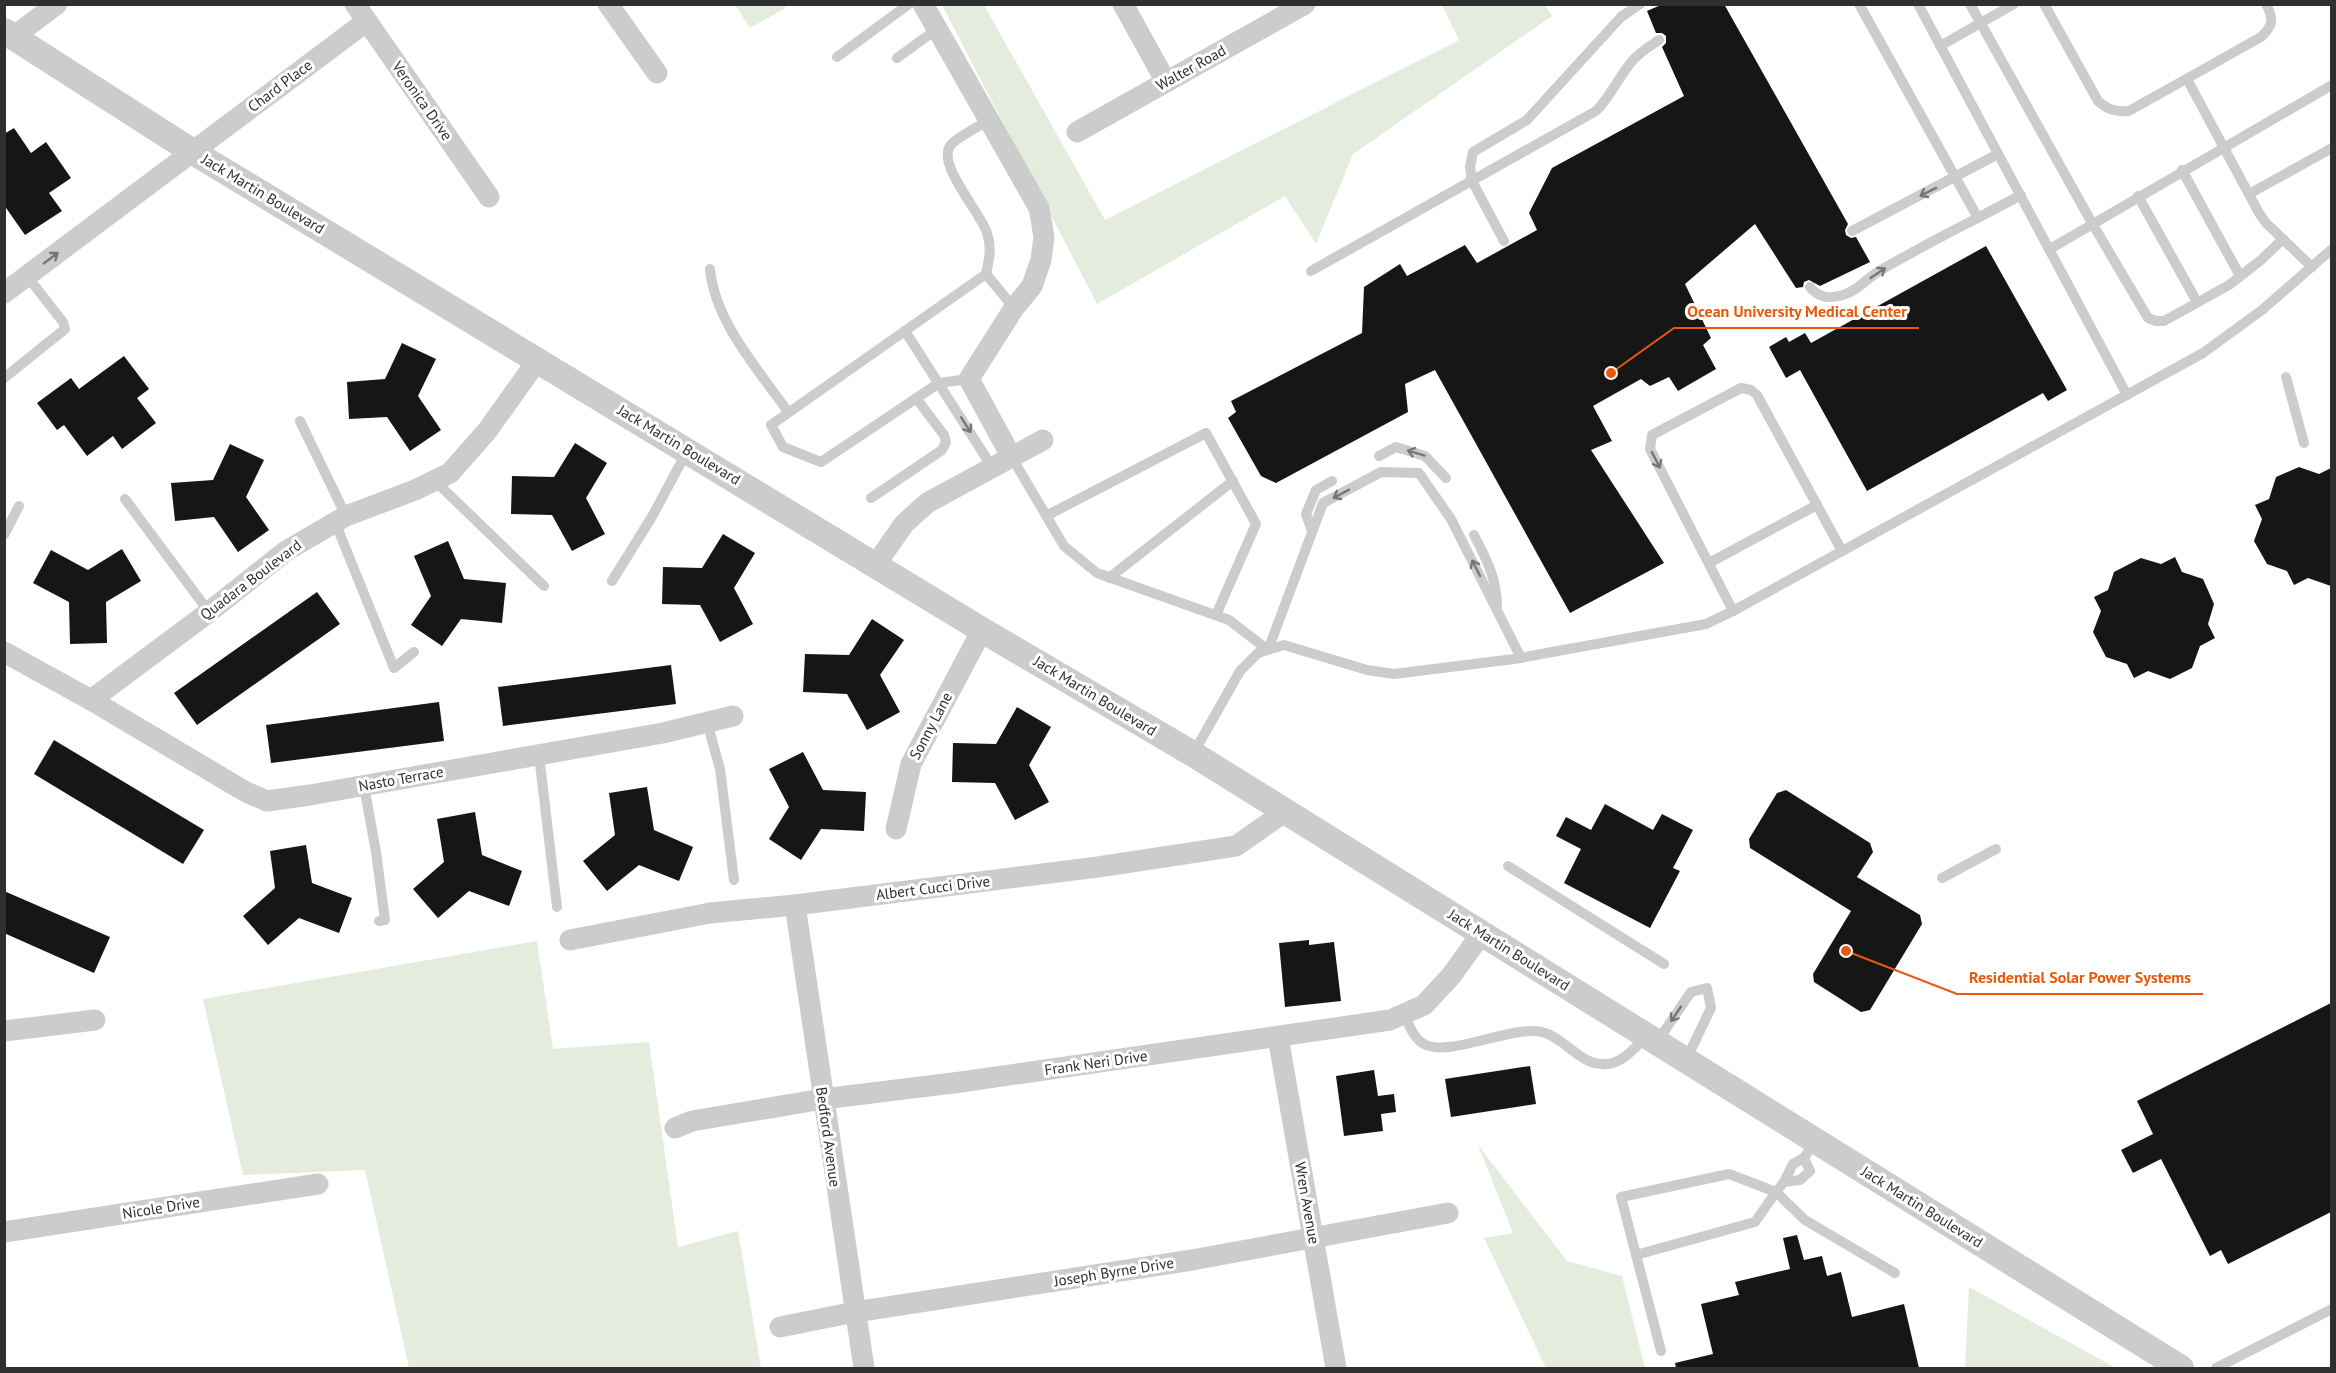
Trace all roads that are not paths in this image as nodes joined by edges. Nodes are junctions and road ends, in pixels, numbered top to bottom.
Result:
1 (57, 4) edge
2 (608, 4) edge
3 (909, 4) edge
4 (923, 4) edge
5 (1123, 4) edge
6 (1305, 4) edge
7 (1640, 4) edge
8 (1859, 4) edge
9 (1918, 4) edge
10 (1970, 4) edge
11 (2014, 4) edge
12 (2043, 4) edge
13 (2266, 4) edge
14 (361, 13) edge
15 (1980, 23) junction
16 (937, 29) junction
17 (9, 34) edge
18 (1659, 40) dead end
19 (1940, 46) junction
20 (837, 57) dead end
21 (897, 58) dead end
22 (657, 73) dead end
23 (2187, 79) junction
24 (1166, 82) junction
25 (2331, 85) edge
26 (989, 120) junction
27 (1077, 132) dead end
28 (2223, 146) junction
29 (2331, 148) edge
30 (193, 152) junction
31 (1998, 154) junction
32 (2182, 170) junction
33 (1956, 178) junction
34 (1472, 181) junction
35 (2249, 194) junction
36 (2021, 195) junction
37 (2138, 196) junction
38 (489, 197) dead end
39 (1978, 218) junction
40 (2092, 223) junction
41 (1852, 231) dead end
42 (2283, 239) junction
43 (1504, 241) dead end
44 (2049, 249) junction
45 (2331, 249) edge
46 (2312, 267) junction
47 (710, 269) dead end
48 (1311, 271) dead end
49 (986, 274) junction
50 (27, 276) junction
51 (2240, 276) junction
52 (1810, 287) dead end
53 (4, 293) edge
54 (2197, 302) junction
55 (1014, 308) junction
56 (905, 331) junction
57 (537, 361) junction
58 (2286, 377) dead end
59 (4, 378) edge
60 (969, 379) junction
61 (939, 383) junction
62 (2127, 395) junction
63 (916, 398) junction
64 (788, 412) junction
65 (300, 421) dead end
66 (1043, 440) dead end
67 (2304, 443) dead end
68 (687, 451) junction
69 (1011, 456) junction
70 (1378, 456) dead end
71 (992, 467) junction
72 (1446, 478) dead end
73 (435, 481) junction
74 (1233, 481) junction
75 (1332, 481) dead end
76 (871, 498) dead end
77 (125, 499) dead end
78 (1817, 505) junction
79 (19, 506) dead end
80 (1046, 516) junction
81 (340, 519) junction
82 (1312, 531) junction
83 (4, 535) edge
84 (1474, 535) dead end
85 (1842, 551) junction
86 (1709, 563) junction
87 (876, 564) junction
88 (1109, 578) junction
89 (612, 581) dead end
90 (544, 586) dead end
91 (1497, 609) junction
92 (1733, 611) junction
93 (209, 612) junction
94 (1216, 615) junction
95 (982, 630) junction
96 (1268, 650) junction
97 (4, 652) edge
98 (414, 652) dead end
99 (1521, 658) junction
100 (91, 700) junction
101 (733, 716) dead end
102 (707, 722) junction
103 (1193, 754) junction
104 (539, 755) junction
105 (364, 786) junction
106 (1286, 812) junction
107 (896, 829) dead end
108 (1996, 849) dead end
109 (1508, 866) dead end
110 (1942, 878) dead end
111 (734, 880) dead end
112 (795, 905) junction
113 (557, 907) dead end
114 (379, 921) dead end
115 (1482, 933) junction
116 (570, 940) dead end
117 (1664, 964) dead end
118 (1404, 1014) junction
119 (95, 1020) dead end
120 (4, 1031) edge
121 (1278, 1037) junction
122 (1652, 1039) junction
123 (1686, 1061) junction
124 (823, 1099) junction
125 (675, 1128) dead end
126 (1810, 1149) junction
127 (1784, 1182) junction
128 (318, 1184) dead end
129 (1776, 1192) junction
130 (1448, 1212) dead end
131 (4, 1232) edge
132 (1313, 1238) junction
133 (1636, 1256) junction
134 (1895, 1273) dead end
135 (2331, 1309) edge
136 (855, 1312) junction
137 (780, 1327) dead end
138 (1661, 1351) dead end
139 (864, 1368) edge
140 (1336, 1368) edge
141 (2181, 1368) edge
142 (2216, 1368) edge

1 - 17 street
2 - 22 street
3 - 20 lane
4 - 16 street
5 - 24 street
6 - 24 street, Walter Road
7 - 34 lane
8 - 33 lane
9 - 19 lane
10 - 15 lane
11 - 15 lane
12 - 23 lane
13 - 23 lane
14 - 30 street, Chard Place
14 - 38 street, Veronica Drive
15 - 19 lane
15 - 40 lane
16 - 21 lane
16 - 26 street
17 - 30 street, Jack Martin Boulevard
18 - 34 lane
19 - 31 lane
23 - 28 lane
24 - 27 street, Walter Road
25 - 28 lane
26 - 49 lane
26 - 55 street
28 - 32 lane
28 - 35 lane
29 - 35 lane
50 -> 30 street, Chard Place
30 - 57 street, Jack Martin Boulevard
31 - 33 lane
31 - 36 lane
32 - 37 lane
32 - 51 lane
33 - 39 lane
33 -> 41 lane
34 - 43 lane
34 - 48 lane
35 - 42 lane
36 - 39 lane
36 - 44 lane
37 - 40 lane
37 - 54 lane
52 -> 39 lane
40 - 44 lane
40 - 54 lane
42 - 46 lane
42 - 51 lane
44 - 62 lane
45 - 46 lane
46 - 62 lane
47 - 64 lane
49 - 55 lane
49 - 56 lane
50 - 53 street, Chard Place
50 - 59 lane
51 - 54 lane
55 - 60 street
56 - 61 lane
56 - 64 lane
57 - 68 street, Jack Martin Boulevard
57 - 73 street, Quadara Boulevard
58 - 67 lane
60 - 61 lane
60 - 69 street
61 - 63 lane
61 -> 71 lane
62 - 85 lane
63 - 64 lane
63 - 76 lane
65 - 81 lane
66 - 69 street
68 - 87 street, Jack Martin Boulevard
68 - 89 lane
69 - 71 street
69 - 80 lane
72 -> 70 lane
71 - 87 street
73 - 81 street, Quadara Boulevard
73 - 90 lane
74 - 80 lane
74 - 88 lane
74 - 94 lane
75 - 82 lane
77 - 93 lane
78 - 85 lane
78 - 86 lane
78 -> 86 lane
79 - 83 lane
80 - 88 lane
81 - 93 street, Quadara Boulevard
81 - 98 lane
91 -> 82 lane
82 - 96 lane
84 - 91 lane
85 - 92 lane
86 - 92 lane
87 - 95 street, Jack Martin Boulevard
88 - 94 lane
91 - 99 lane
92 - 99 lane
93 - 100 street, Quadara Boulevard
94 - 96 lane
95 - 103 street, Jack Martin Boulevard
95 - 107 street, Sonny Lane
96 - 99 lane
96 - 103 lane
97 - 100 street
100 - 105 street, Nasto Terrace
101 - 102 street, Nasto Terrace
102 - 104 street, Nasto Terrace
102 - 111 lane
103 - 106 street, Jack Martin Boulevard
104 - 105 street, Nasto Terrace
104 - 113 lane
105 - 114 lane
106 - 112 street, Albert Cucci Drive
106 - 115 street, Jack Martin Boulevard
108 - 110 lane
109 - 117 lane
112 - 116 street, Albert Cucci Drive
112 - 124 street, Bedford Avenue
115 - 118 street, Frank Neri Drive
115 - 122 street, Jack Martin Boulevard
118 - 121 street, Frank Neri Drive
118 - 122 lane
119 - 120 street
121 - 124 street, Frank Neri Drive
121 - 132 street, Wren Avenue
122 - 123 street, Jack Martin Boulevard
123 -> 122 lane
123 - 126 street, Jack Martin Boulevard
124 - 125 street, Frank Neri Drive
124 - 136 street, Bedford Avenue
126 - 127 lane
126 - 127 lane
126 - 141 street, Jack Martin Boulevard
127 - 129 lane
128 - 131 street, Nicole Drive
129 - 133 lane
129 - 133 lane
129 - 134 lane
130 - 132 street, Joseph Byrne Drive
132 - 136 street, Joseph Byrne Drive
132 - 140 street, Wren Avenue
133 - 138 lane
135 - 142 lane
136 - 137 street, Joseph Byrne Drive
136 - 139 street, Bedford Avenue

